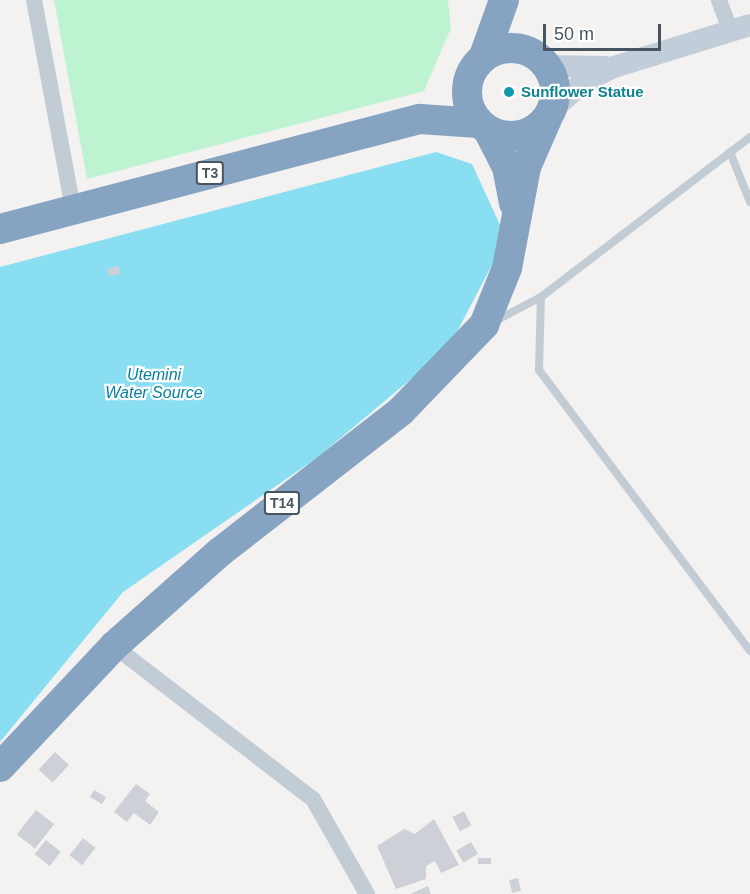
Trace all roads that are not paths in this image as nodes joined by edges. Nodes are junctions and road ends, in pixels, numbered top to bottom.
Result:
1 (34, 0) edge
2 (504, 0) edge
3 (513, 0) edge
4 (719, 0) edge
5 (740, 28) edge
6 (484, 56) junction
7 (540, 60) junction
8 (614, 67) junction
9 (468, 80) junction
10 (550, 114) junction
11 (420, 119) junction
12 (483, 128) junction
13 (750, 137) edge
14 (730, 152) junction
15 (750, 202) edge
16 (73, 208) junction
17 (515, 212) junction
18 (0, 229) edge
19 (541, 297) junction
20 (484, 325) junction
21 (114, 646) junction
22 (750, 651) edge
23 (0, 767) edge
24 (367, 894) edge

1 - 16 street
2 - 6 highway, T3
3 - 7 highway
4 - 5 street
5 - 8 street
6 - 7 highway
6 - 9 highway, T3
7 - 8 street
7 - 10 highway
8 - 10 street
9 - 11 highway, T3
9 - 12 highway
10 - 12 highway, T3
10 - 17 highway, T14
11 - 12 highway, T3
11 - 16 highway, T3
12 - 17 highway, T14
13 - 14 lane
14 - 15 lane
14 - 19 lane
16 - 18 highway, T3
17 - 20 highway, T14
19 - 20 lane
19 - 22 lane
20 - 21 highway, T14
21 - 23 highway, T14
21 - 24 street

